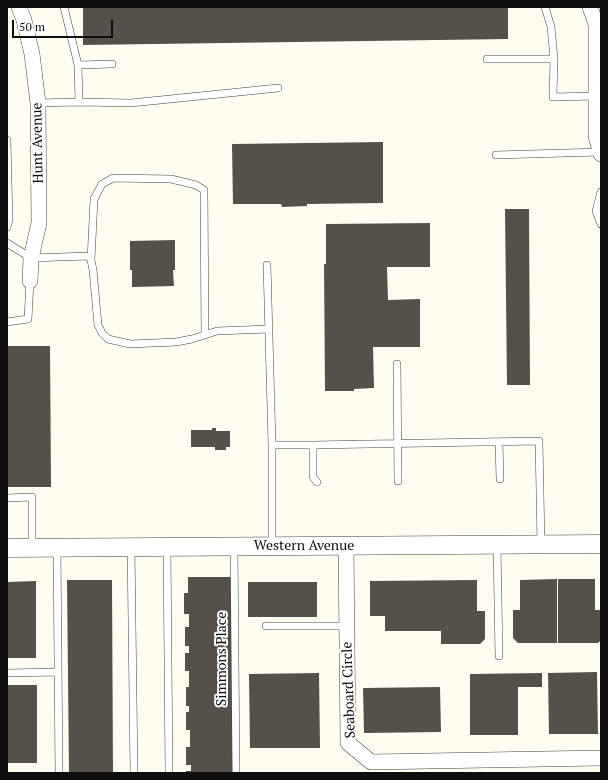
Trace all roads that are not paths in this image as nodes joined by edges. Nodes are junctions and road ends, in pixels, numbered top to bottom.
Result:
1 (20, 7) edge
2 (64, 7) edge
3 (545, 7) edge
4 (590, 7) edge
5 (598, 24) edge
6 (554, 58) junction
7 (487, 59) dead end
8 (112, 64) dead end
9 (78, 65) junction
10 (278, 88) dead end
11 (596, 96) junction
12 (79, 102) junction
13 (38, 103) junction
14 (599, 136) edge
15 (7, 140) edge
16 (601, 153) edge
17 (496, 155) dead end
18 (601, 192) edge
19 (601, 224) edge
20 (7, 227) edge
21 (7, 243) edge
22 (31, 258) junction
23 (91, 260) junction
24 (267, 265) dead end
25 (30, 281) joint
26 (7, 322) edge
27 (269, 329) junction
28 (205, 335) junction
29 (397, 364) dead end
30 (499, 442) junction
31 (398, 444) junction
32 (272, 445) junction
33 (313, 445) junction
34 (500, 479) dead end
35 (398, 481) dead end
36 (317, 482) dead end
37 (7, 498) edge
38 (541, 544) junction
39 (601, 544) edge
40 (497, 545) junction
41 (167, 546) junction
42 (234, 546) junction
43 (272, 546) junction
44 (346, 546) junction
45 (57, 547) junction
46 (131, 547) junction
47 (7, 548) edge
48 (32, 548) junction
49 (266, 626) dead end
50 (347, 626) junction
51 (499, 656) dead end
52 (58, 672) junction
53 (7, 673) edge
54 (601, 758) edge
55 (59, 773) edge
56 (134, 773) edge
57 (169, 773) edge
58 (236, 773) edge

1 - 13 street, Hunt Avenue
2 - 9 lane
3 - 6 lane
4 - 5 street
5 - 11 street
6 - 7 lane
6 - 11 lane
8 - 9 lane
9 - 12 lane
10 - 12 lane
11 - 14 street
12 - 13 lane
13 - 22 street, Hunt Avenue
14 - 16 street
15 - 20 lane
16 - 17 lane
18 - 19 lane
21 - 22 lane
22 - 23 lane
22 - 25 street, Hunt Avenue
23 - 28 lane
23 - 28 lane
24 - 27 lane
25 - 26 lane
27 - 28 lane
27 - 32 lane
29 - 31 lane
30 - 31 lane
30 - 34 lane
30 - 38 lane
31 - 33 lane
31 - 35 lane
32 - 33 lane
32 - 43 lane
33 - 36 lane
37 - 48 lane
38 - 39 street, Western Avenue
38 - 40 street, Western Avenue
40 - 44 street, Western Avenue
40 - 51 lane
41 - 42 street, Western Avenue
41 - 46 street, Western Avenue
41 - 57 lane
42 - 43 street, Western Avenue
42 - 58 lane, Simmons Place
43 - 44 street, Western Avenue
44 - 50 street, Seaboard Circle
45 - 46 street, Western Avenue
45 - 48 street, Western Avenue
45 - 52 lane
46 - 56 lane
47 - 48 street, Western Avenue
49 - 50 lane
50 - 54 street, Seaboard Circle
52 - 53 lane
52 - 55 lane

